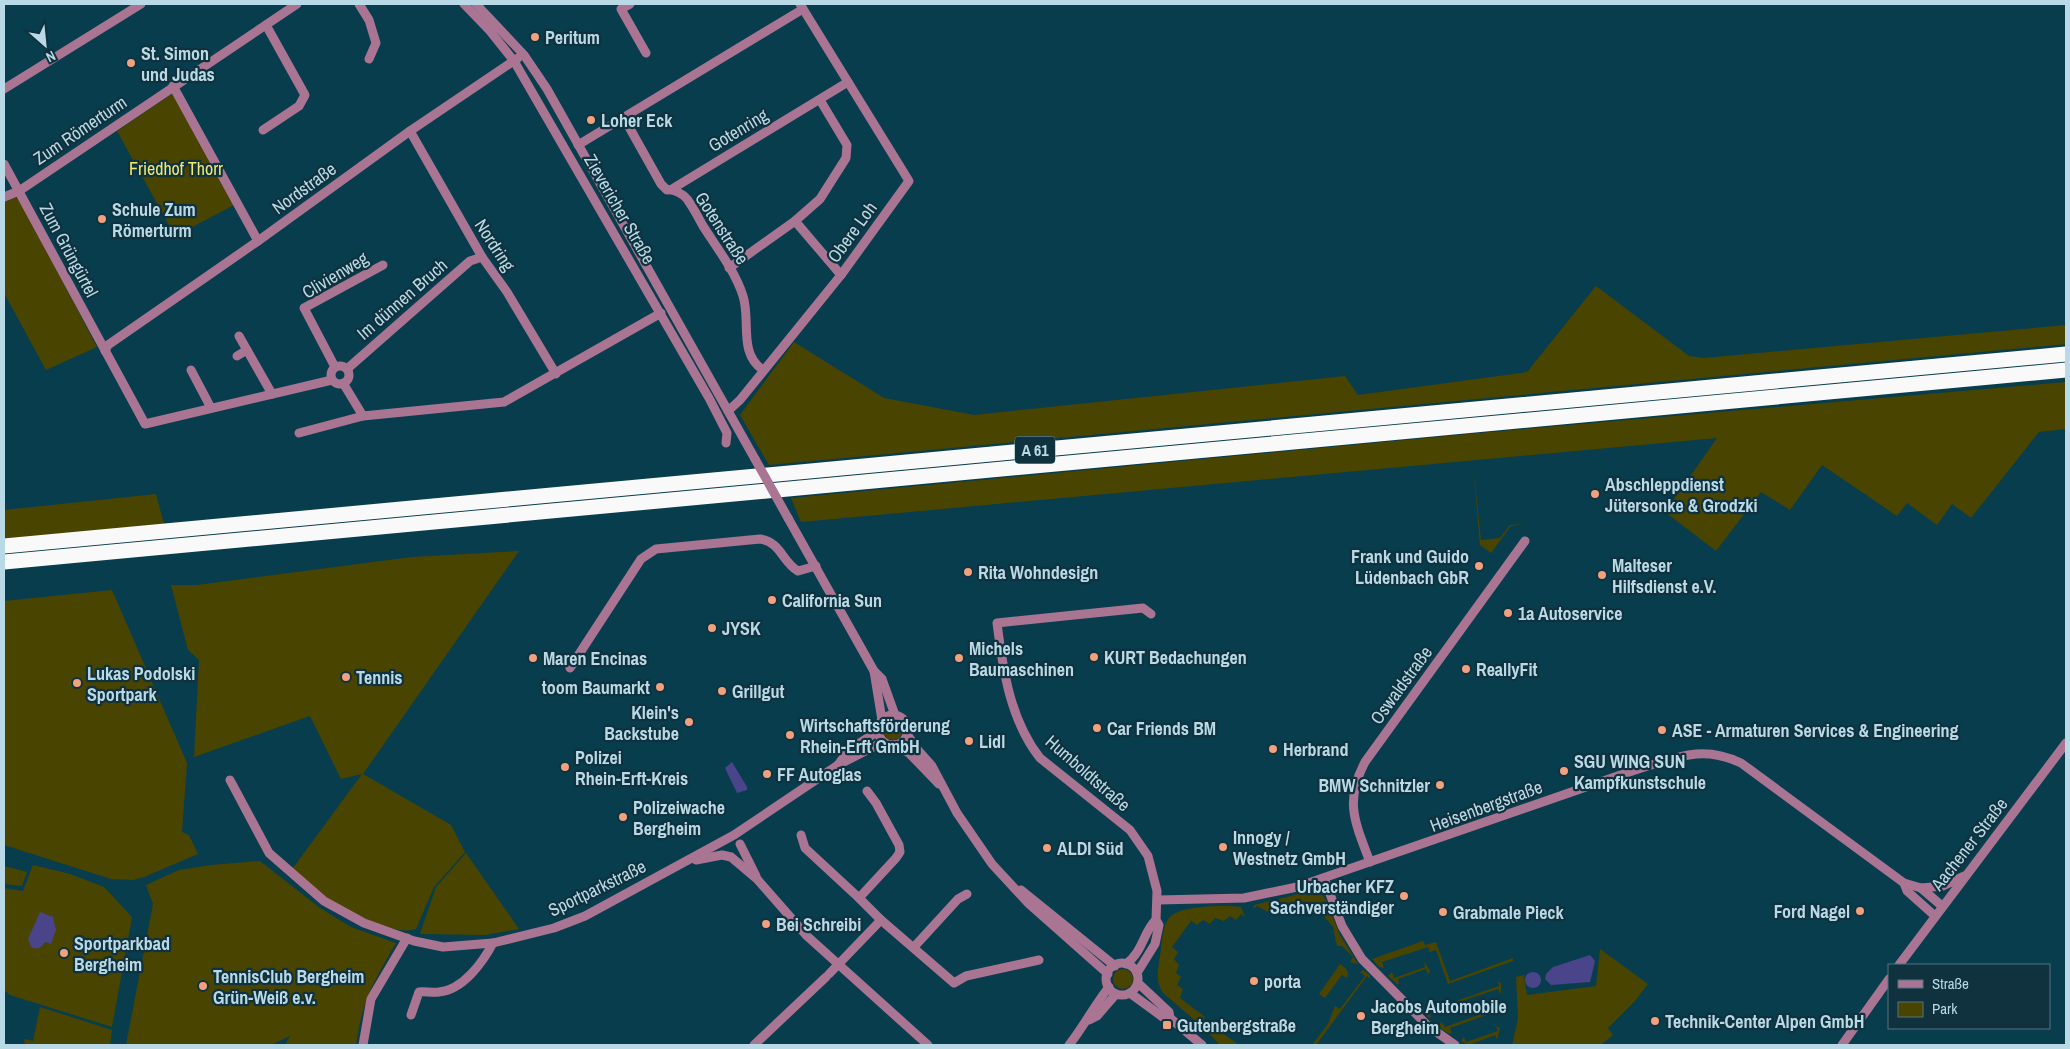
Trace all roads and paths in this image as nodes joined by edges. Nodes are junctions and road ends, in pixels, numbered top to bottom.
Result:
1 (141, 4) edge
2 (297, 4) edge
3 (359, 4) edge
4 (464, 4) edge
5 (476, 4) edge
6 (630, 4) edge
7 (802, 6) edge
8 (266, 24) junction
9 (646, 53) dead end
10 (524, 55) junction
11 (369, 58) dead end
12 (514, 61) junction
13 (848, 82) junction
14 (173, 86) junction
15 (4, 89) edge
16 (820, 100) junction
17 (624, 118) junction
18 (264, 130) dead end
19 (410, 131) junction
20 (578, 144) junction
21 (4, 164) edge
22 (672, 189) junction
23 (18, 191) junction
24 (4, 197) edge
25 (795, 221) junction
26 (258, 241) junction
27 (482, 257) junction
28 (384, 265) dead end
29 (729, 268) junction
30 (841, 275) junction
31 (660, 313) junction
32 (239, 336) dead end
33 (247, 350) junction
34 (105, 351) junction
35 (2066, 354) edge
36 (237, 356) dead end
37 (335, 367) junction
38 (347, 369) junction
39 (191, 370) dead end
40 (764, 370) junction
41 (2066, 370) edge
42 (556, 374) junction
43 (332, 380) junction
44 (343, 383) junction
45 (272, 394) junction
46 (211, 408) junction
47 (728, 411) junction
48 (363, 416) junction
49 (299, 432) dead end
50 (726, 443) dead end
51 (1525, 541) dead end
52 (4, 546) edge
53 (4, 562) edge
54 (816, 566) junction
55 (1151, 614) dead end
56 (570, 668) dead end
57 (874, 671) junction
58 (895, 716) junction
59 (882, 720) junction
60 (878, 731) junction
61 (907, 734) junction
62 (883, 742) junction
63 (2066, 744) edge
64 (895, 745) junction
65 (838, 765) junction
66 (230, 780) dead end
67 (940, 785) junction
68 (867, 791) dead end
69 (801, 835) dead end
70 (740, 844) dead end
71 (688, 861) junction
72 (1370, 862) junction
73 (1965, 876) junction
74 (1324, 878) junction
75 (757, 879) junction
76 (1011, 883) junction
77 (1904, 883) junction
78 (1921, 888) junction
79 (967, 894) dead end
80 (859, 898) junction
81 (1158, 900) junction
82 (1942, 906) junction
83 (1935, 916) junction
84 (881, 920) junction
85 (1156, 920) junction
86 (407, 938) junction
87 (493, 943) junction
88 (914, 946) junction
89 (1039, 960) dead end
90 (1126, 964) junction
91 (1900, 964) edge
92 (838, 966) junction
93 (1115, 966) junction
94 (1108, 974) junction
95 (1137, 978) junction
96 (1888, 980) edge
97 (1112, 990) junction
98 (1130, 993) junction
99 (411, 1015) dead end
100 (1170, 1018) junction
101 (363, 1045) edge
102 (754, 1045) edge
103 (928, 1045) edge
104 (1069, 1045) edge
105 (1202, 1045) edge
106 (1455, 1045) edge
107 (1842, 1045) edge

1 - 15 street
2 - 8 street, Zum Römerturm
3 - 11 street
4 - 12 street, Zievericher Straße
5 - 10 street, Zievericher Straße
6 - 9 street
7 - 13 street, Obere Loh
7 - 17 street
8 - 14 street, Zum Römerturm
8 - 18 street
10 - 12 street, Nordstraße
10 - 20 street, Zievericher Straße
12 - 19 street, Nordstraße
12 - 31 street, Zievericher Straße
13 - 16 street, Gotenring
13 - 30 street, Obere Loh
14 - 23 street, Zum Römerturm
14 - 26 street
16 - 22 street, Gotenring
16 - 25 street
17 - 20 street
17 - 22 street, Gotenstraße
19 - 26 street, Nordstraße
19 - 27 street, Nordring
20 - 47 street, Zievericher Straße
21 - 23 street, Zum Grüngürtel
22 - 29 street, Gotenstraße
23 - 24 street, Zum Römerturm
23 - 34 street, Zum Grüngürtel
25 - 29 street
25 - 30 street
26 - 34 street, Nordstraße
27 - 38 street, Im dünnen Bruch
27 - 42 street, Nordring
28 - 37 street, Clivienweg
29 - 40 street, Gotenstraße
30 - 40 street, Obere Loh
31 - 42 street
31 - 50 street, Zievericher Straße
32 - 33 street
33 - 36 street
33 - 45 street
34 - 46 street, Zum Grüngürtel
35 - 52 highway, A 61
37 - 38 street
37 - 43 street
38 - 44 street
39 - 46 street
40 - 47 street, Obere Loh
41 - 53 highway, A 61
42 - 48 street
43 - 44 street
43 - 45 street
44 - 48 street
45 - 46 street
47 - 54 street, Zievericher Straße, bridge
48 - 49 street
51 - 72 street, Oswaldstraße
54 - 56 street
54 - 57 street, Zievericher Straße
55 - 81 street, Humboldtstraße
57 - 58 street, Zievericher Straße
57 - 59 street
58 - 59 street
58 - 61 street
59 - 60 street
60 - 62 street
60 - 65 street, Sportparkstraße
61 - 64 street
61 - 67 street
62 - 64 street
62 - 65 street, Sportparkstraße
63 - 73 street, Aachener Straße
64 - 67 street
65 - 71 street, Sportparkstraße
66 - 86 street, Sportparkstraße
67 - 76 street
68 - 80 street
69 - 80 street
70 - 75 street
71 - 75 street
71 - 87 street, Sportparkstraße
72 - 74 street, Heisenbergstraße
72 - 77 street, Heisenbergstraße
73 - 78 street
73 - 82 street, Aachener Straße
74 - 81 street, Heisenbergstraße
74 - 106 street
75 - 92 street
76 - 93 street
76 - 94 street
77 - 78 street, Heisenbergstraße
77 - 83 street, Heisenbergstraße
78 - 82 street, Heisenbergstraße
79 - 88 street
80 - 84 street
81 - 85 street, Humboldtstraße
82 - 83 street, Aachener Straße
83 - 91 street, Aachener Straße
84 - 88 street
84 - 92 street
85 - 90 street, Humboldtstraße
85 - 95 street, Humboldtstraße
86 - 87 street, Sportparkstraße
86 - 101 street
87 - 99 street
88 - 89 street
90 - 93 street
90 - 95 street
92 - 102 street
92 - 103 street
93 - 94 street
94 - 97 street
95 - 98 street
95 - 100 street
96 - 107 street
97 - 98 street
97 - 104 street
98 - 100 street
100 - 105 street

